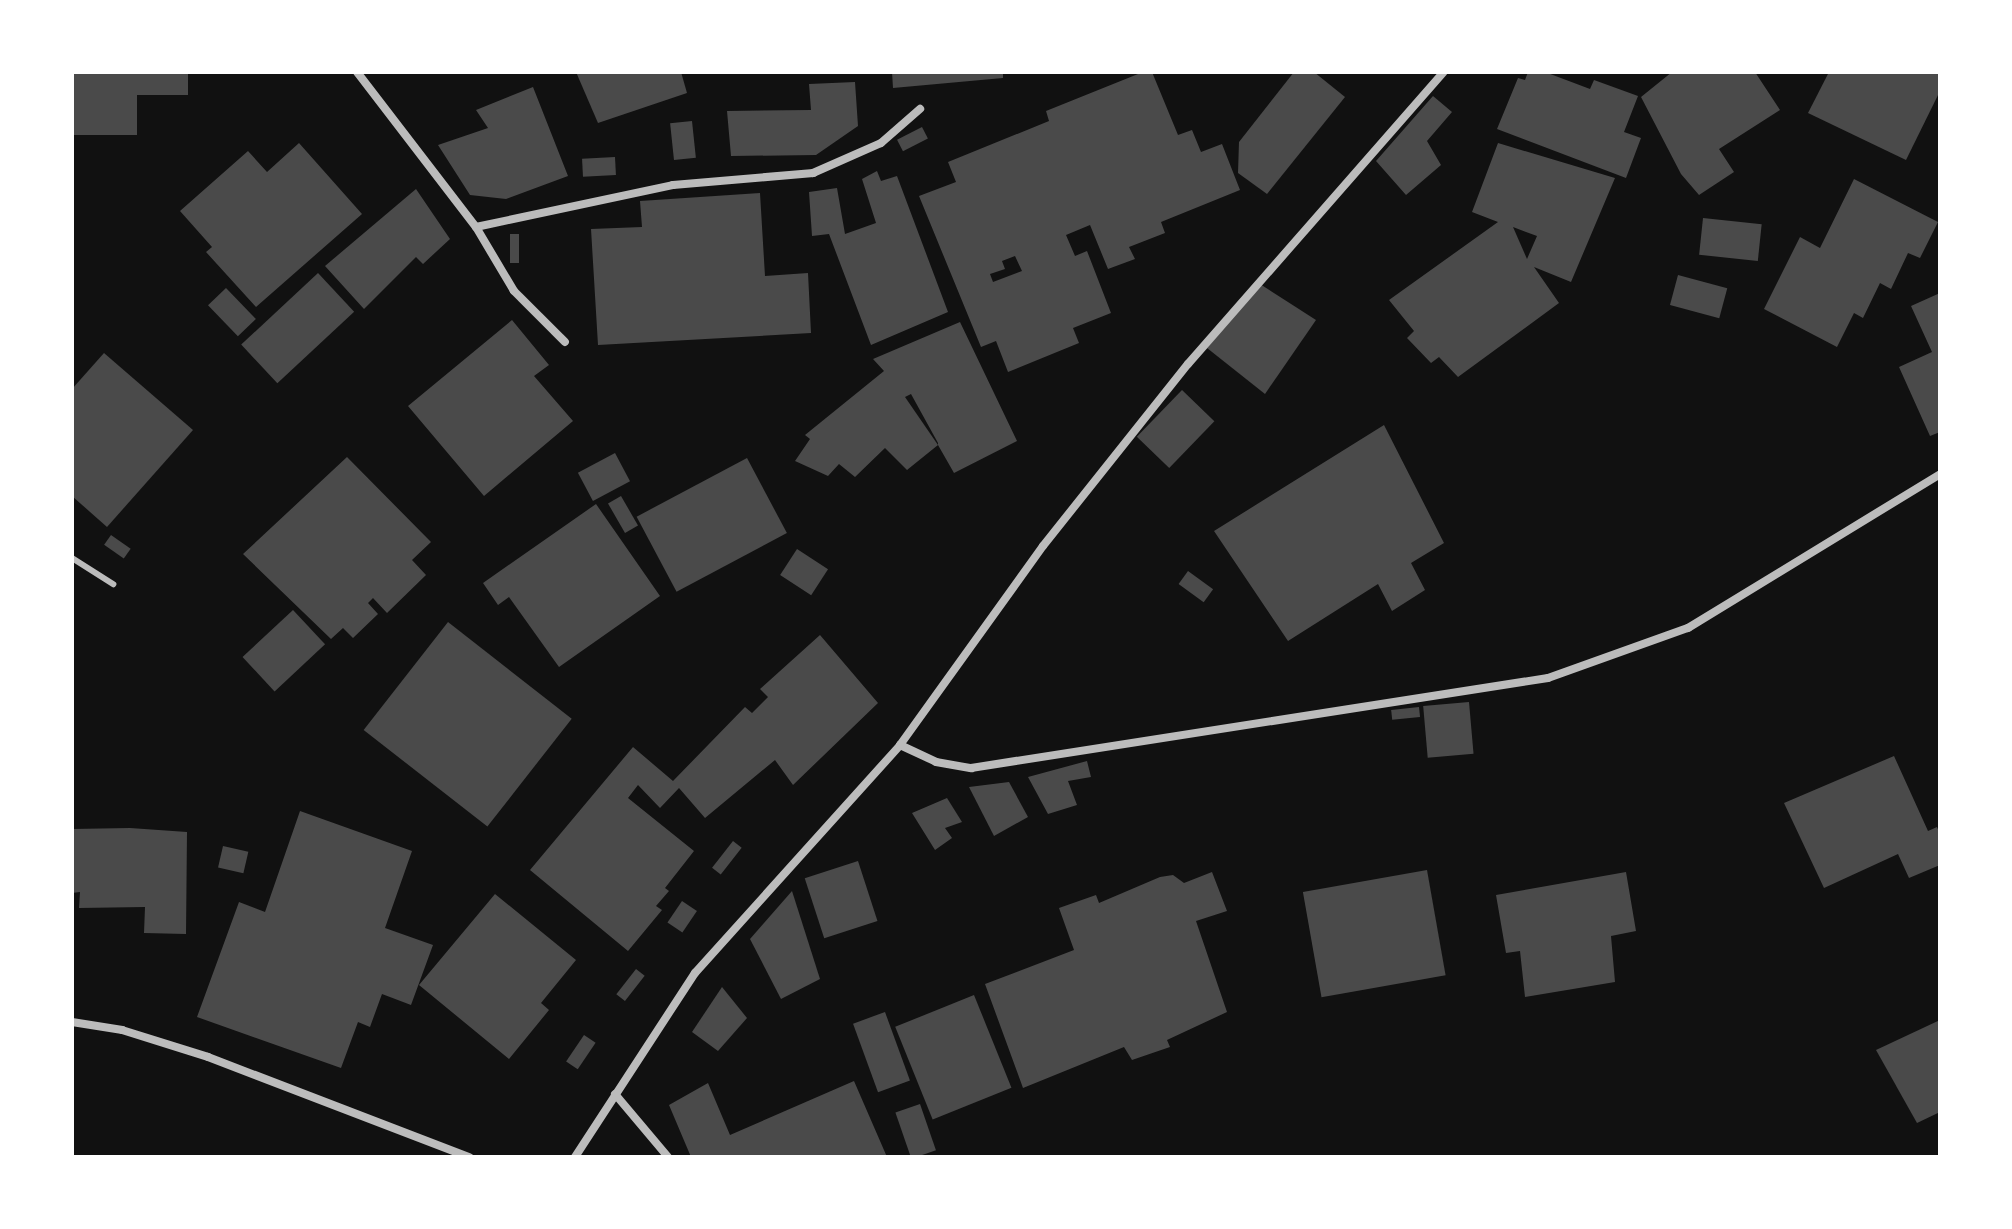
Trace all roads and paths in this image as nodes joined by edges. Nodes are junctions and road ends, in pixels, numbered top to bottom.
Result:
1 (357, 72) edge
2 (1444, 72) edge
3 (920, 109) dead end
4 (476, 227) junction
5 (565, 342) dead end
6 (1940, 474) edge
7 (72, 558) edge
8 (113, 584) dead end
9 (900, 745) junction
10 (72, 1022) edge
11 (615, 1094) junction
12 (469, 1157) edge
13 (575, 1157) edge
14 (668, 1157) edge

1 - 4 street
2 - 9 street
3 - 4 street
4 - 5 street
6 - 9 street
7 - 8 lane
9 - 11 street
10 - 12 street
11 - 13 street
11 - 14 street

